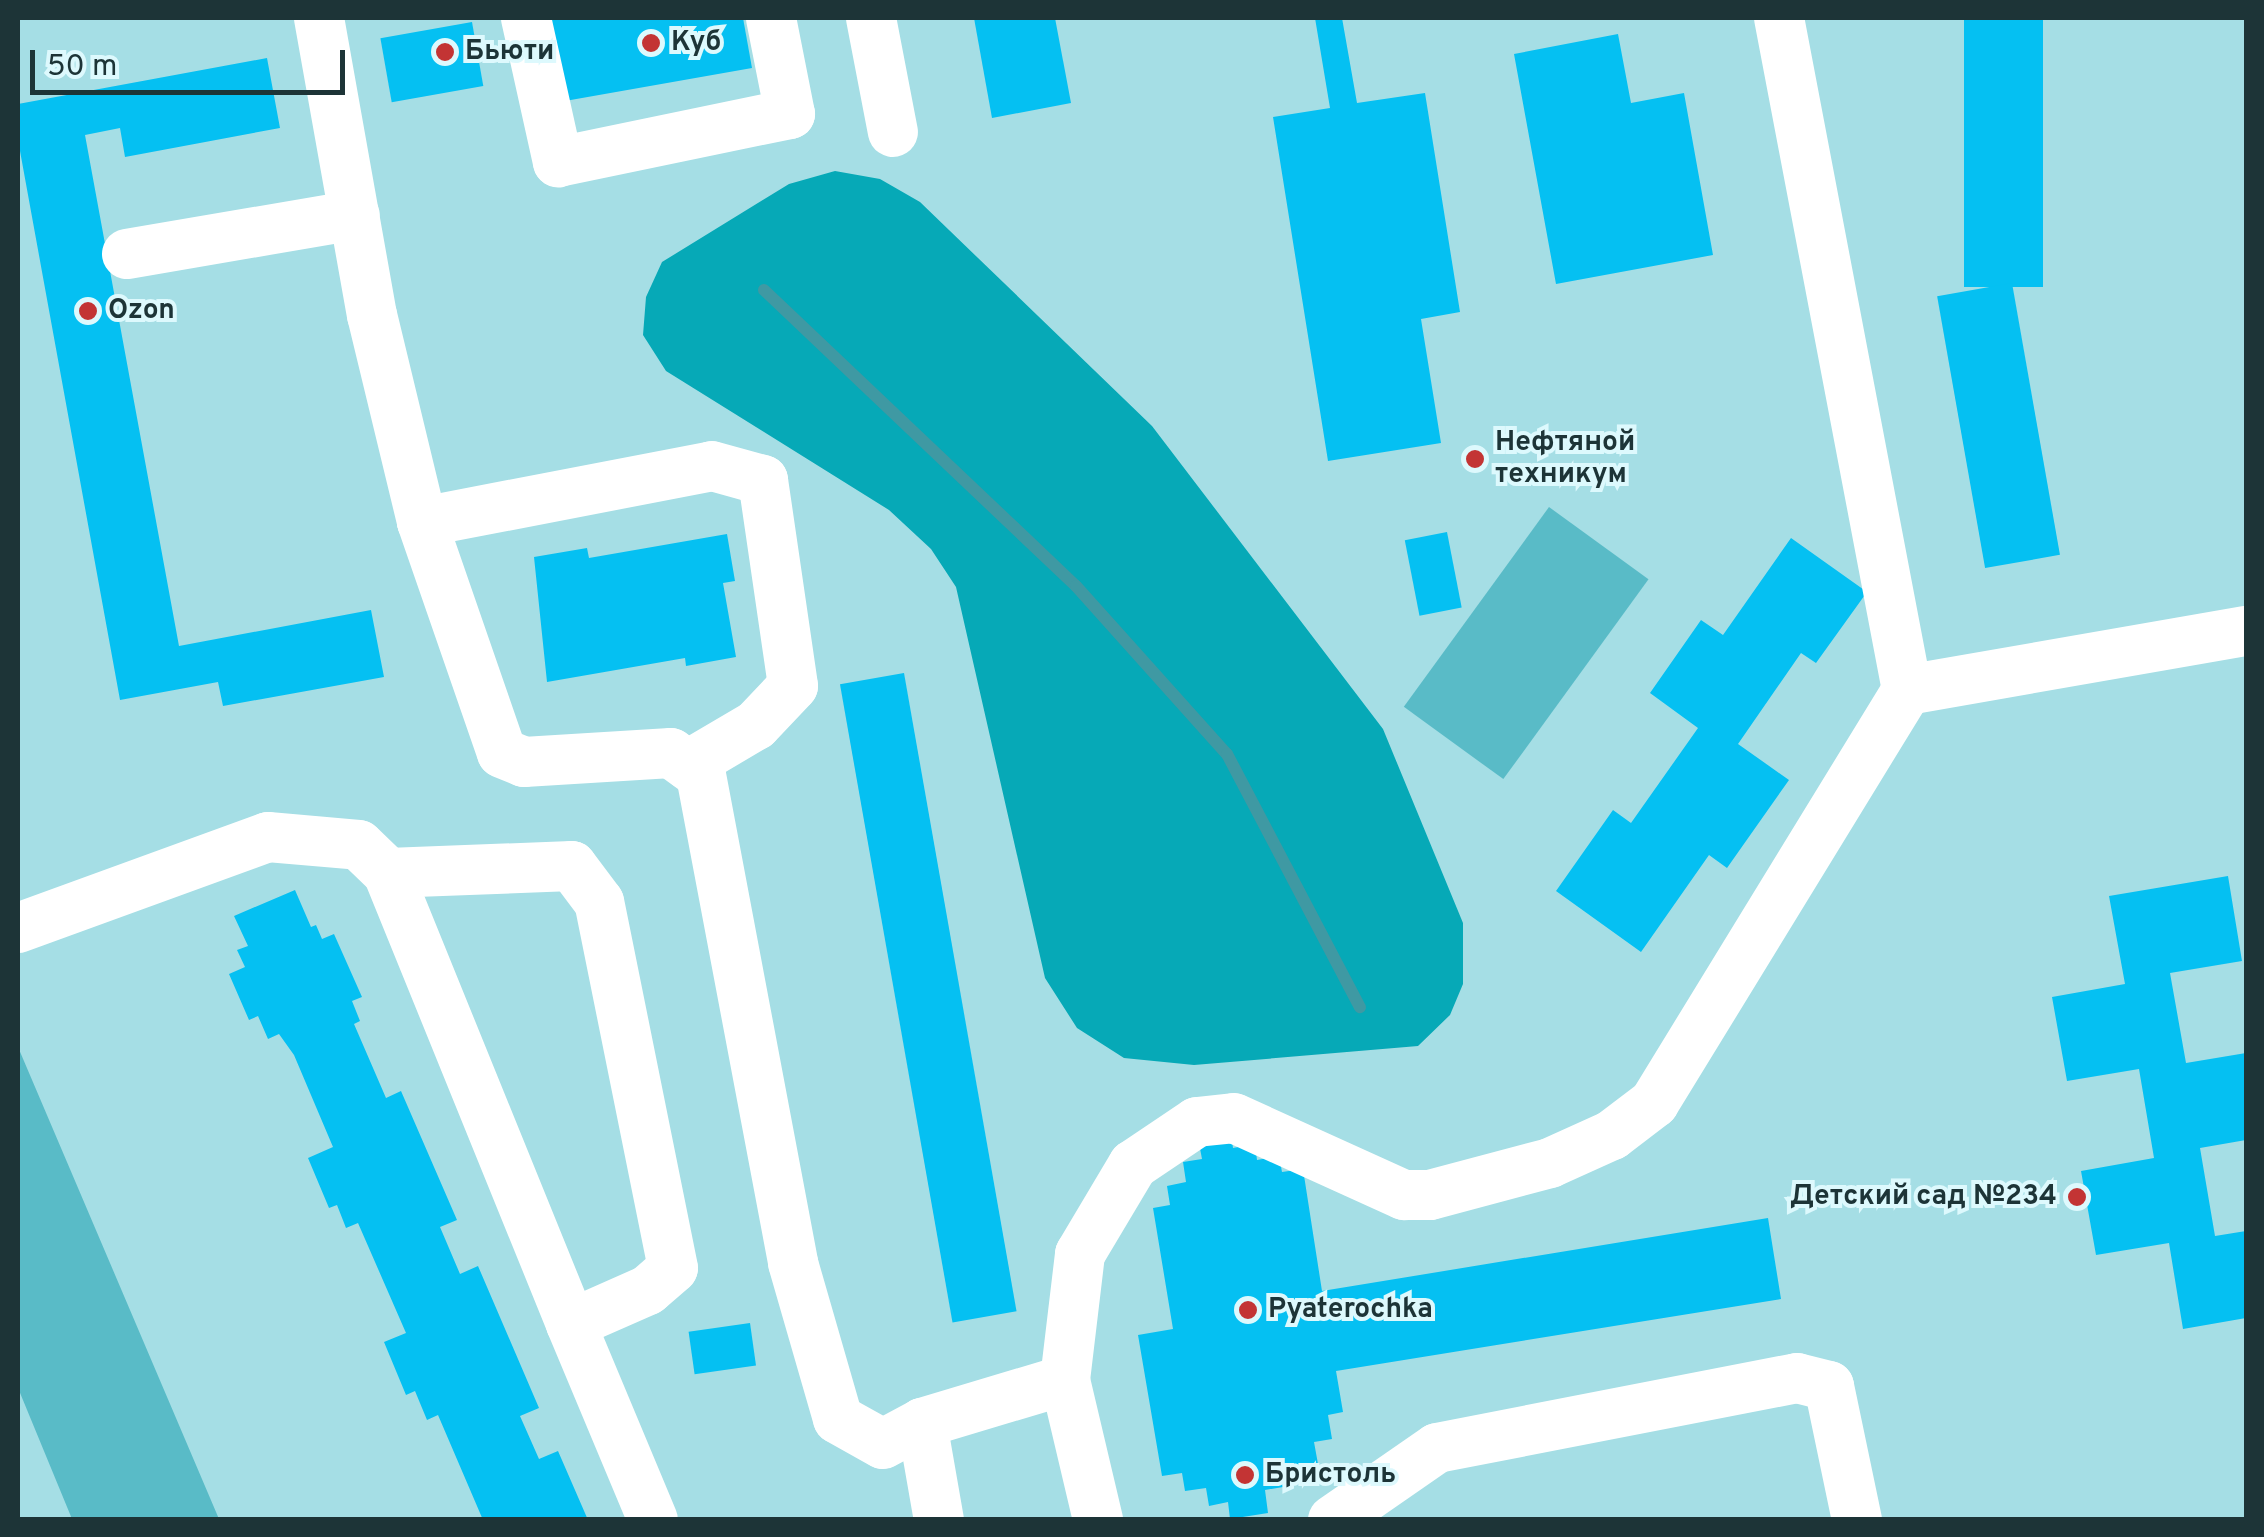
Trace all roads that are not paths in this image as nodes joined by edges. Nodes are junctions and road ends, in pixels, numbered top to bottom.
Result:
1 (319, 18) edge
2 (526, 18) edge
3 (772, 18) edge
4 (871, 18) edge
5 (1779, 18) edge
6 (893, 132) dead end
7 (355, 215) junction
8 (127, 254) dead end
9 (422, 522) junction
10 (2246, 631) edge
11 (1907, 690) junction
12 (688, 766) junction
13 (388, 873) junction
14 (18, 928) edge
15 (571, 1324) junction
16 (1065, 1380) junction
17 (922, 1423) junction
18 (654, 1520) edge
19 (939, 1520) edge
20 (1098, 1520) edge
21 (1333, 1520) edge
22 (1857, 1520) edge

1 - 7 lane
2 - 3 lane
4 - 6 lane
5 - 11 lane
7 - 8 lane
7 - 9 lane
9 - 12 lane
9 - 12 lane
10 - 11 lane
11 - 16 lane
12 - 17 lane
13 - 14 lane
13 - 15 lane
13 - 15 lane
15 - 18 lane
16 - 17 lane
16 - 20 lane
17 - 19 lane
21 - 22 lane

